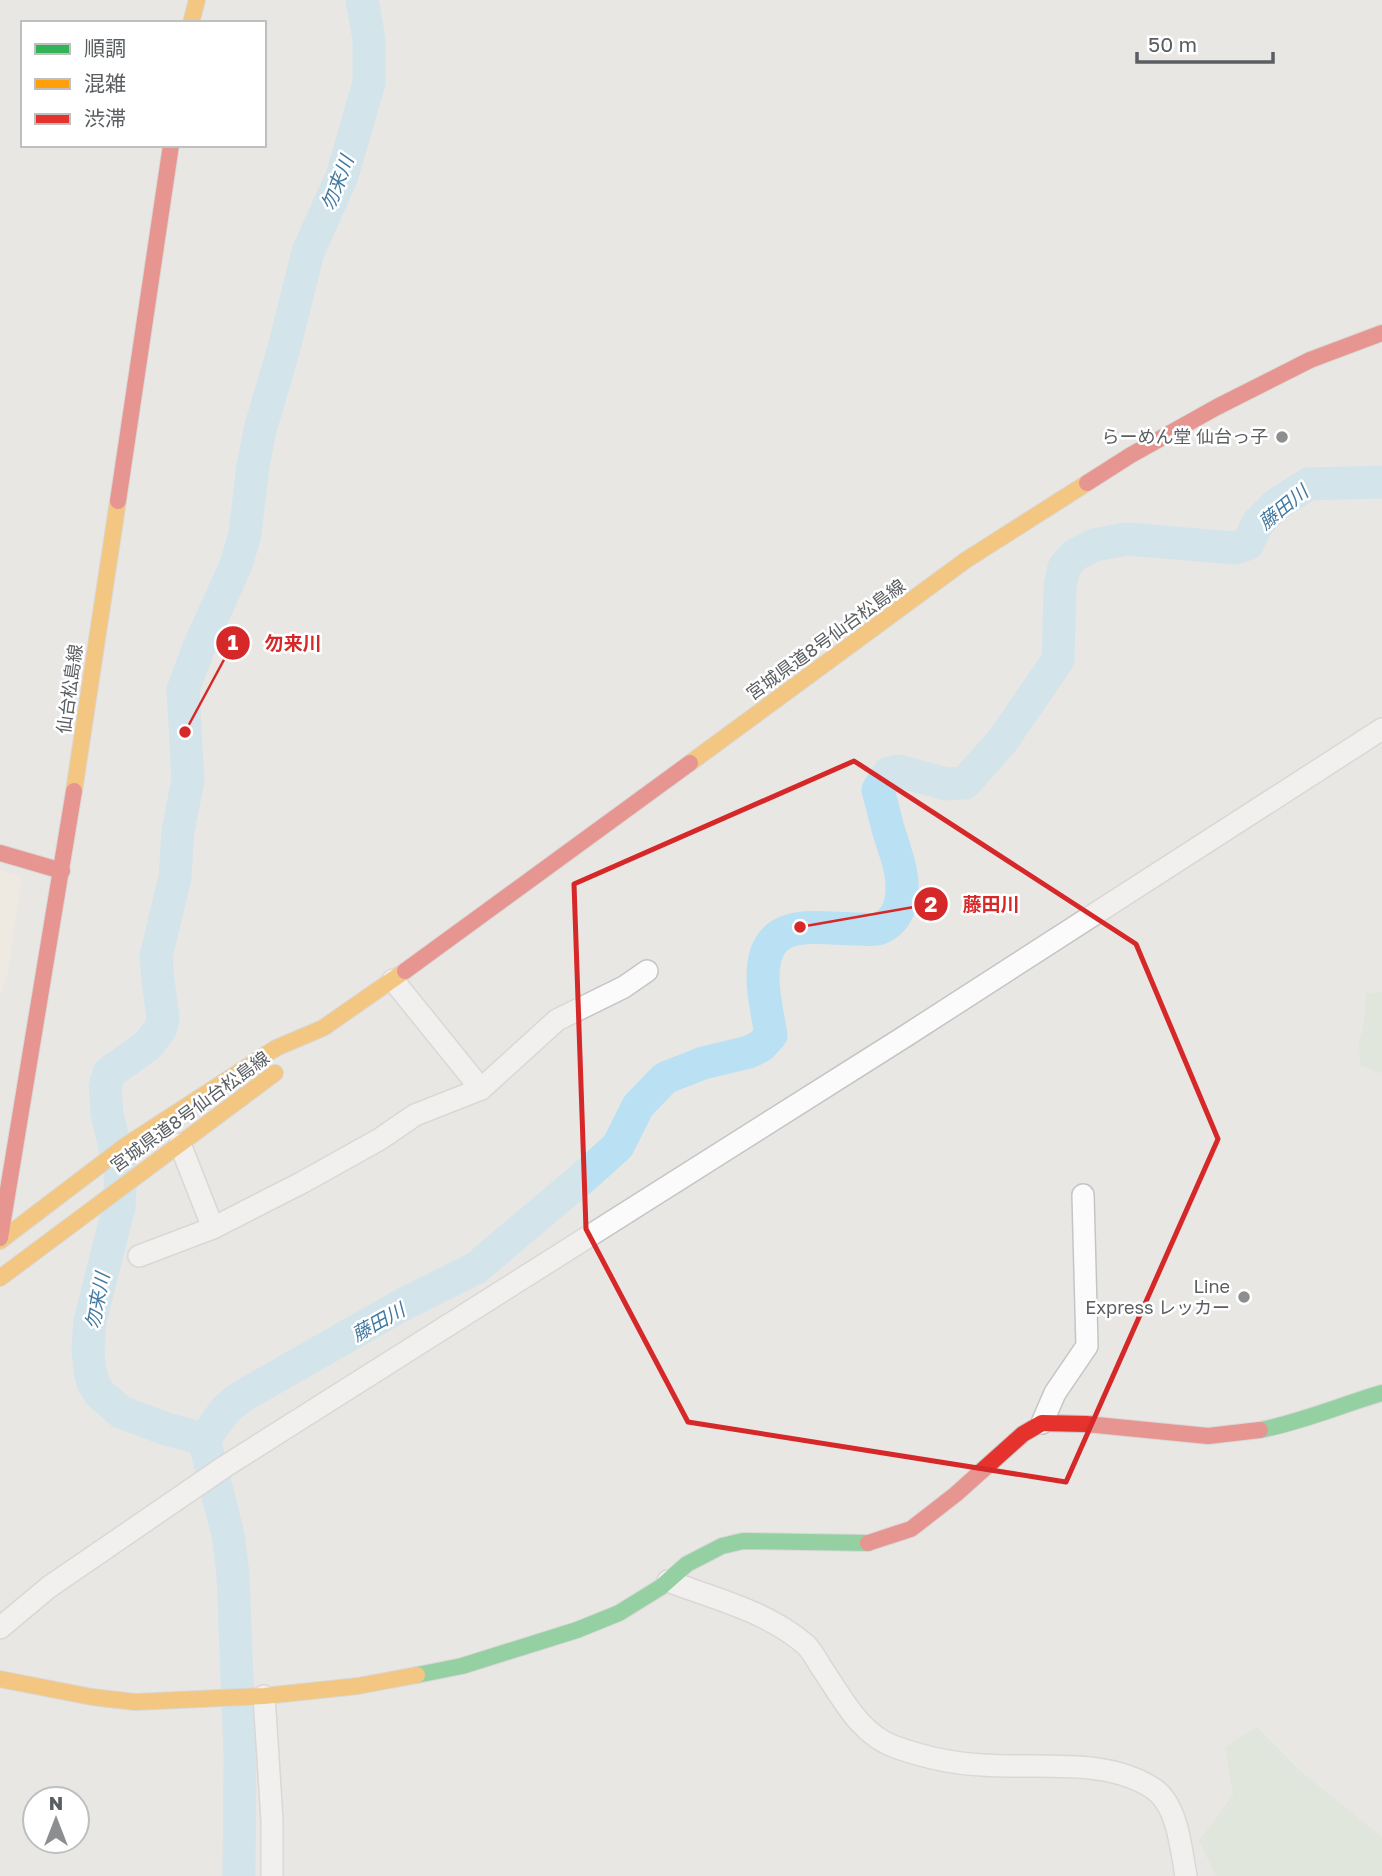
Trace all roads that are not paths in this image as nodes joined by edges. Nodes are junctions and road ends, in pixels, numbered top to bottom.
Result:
1 (197, 0) edge
2 (192, 21) edge
3 (170, 147) edge
4 (1382, 332) edge
5 (1382, 729) edge
6 (0, 853) edge
7 (62, 872) junction
8 (647, 971) dead end
9 (393, 980) junction
10 (323, 1028) junction
11 (481, 1089) junction
12 (180, 1144) junction
13 (72, 1185) joint
14 (1083, 1195) dead end
15 (213, 1228) junction
16 (0, 1240) edge
17 (139, 1256) dead end
18 (0, 1278) edge
19 (1382, 1392) edge
20 (1042, 1423) junction
21 (668, 1581) junction
22 (0, 1628) edge
23 (0, 1679) edge
24 (264, 1696) junction
25 (272, 1876) edge
26 (1186, 1876) edge

1 - 2 main road
3 - 7 main road, 仙台松島線
4 - 9 main road, 宮城県道8号仙台松島線
5 - 22 street
6 - 7 main road
7 - 16 main road, 仙台松島線
8 - 11 street
9 - 10 main road, 宮城県道8号仙台松島線
9 - 11 street
10 - 12 main road, 宮城県道8号仙台松島線
10 - 13 main road, 宮城県道8号仙台松島線
11 - 15 street
12 - 15 street
12 - 18 main road, 宮城県道8号仙台松島線
13 - 16 main road, 仙台松島線
14 - 20 street
15 - 17 street
19 - 20 main road
20 - 21 main road
21 - 24 main road
21 - 26 street
23 - 24 main road
24 - 25 street

